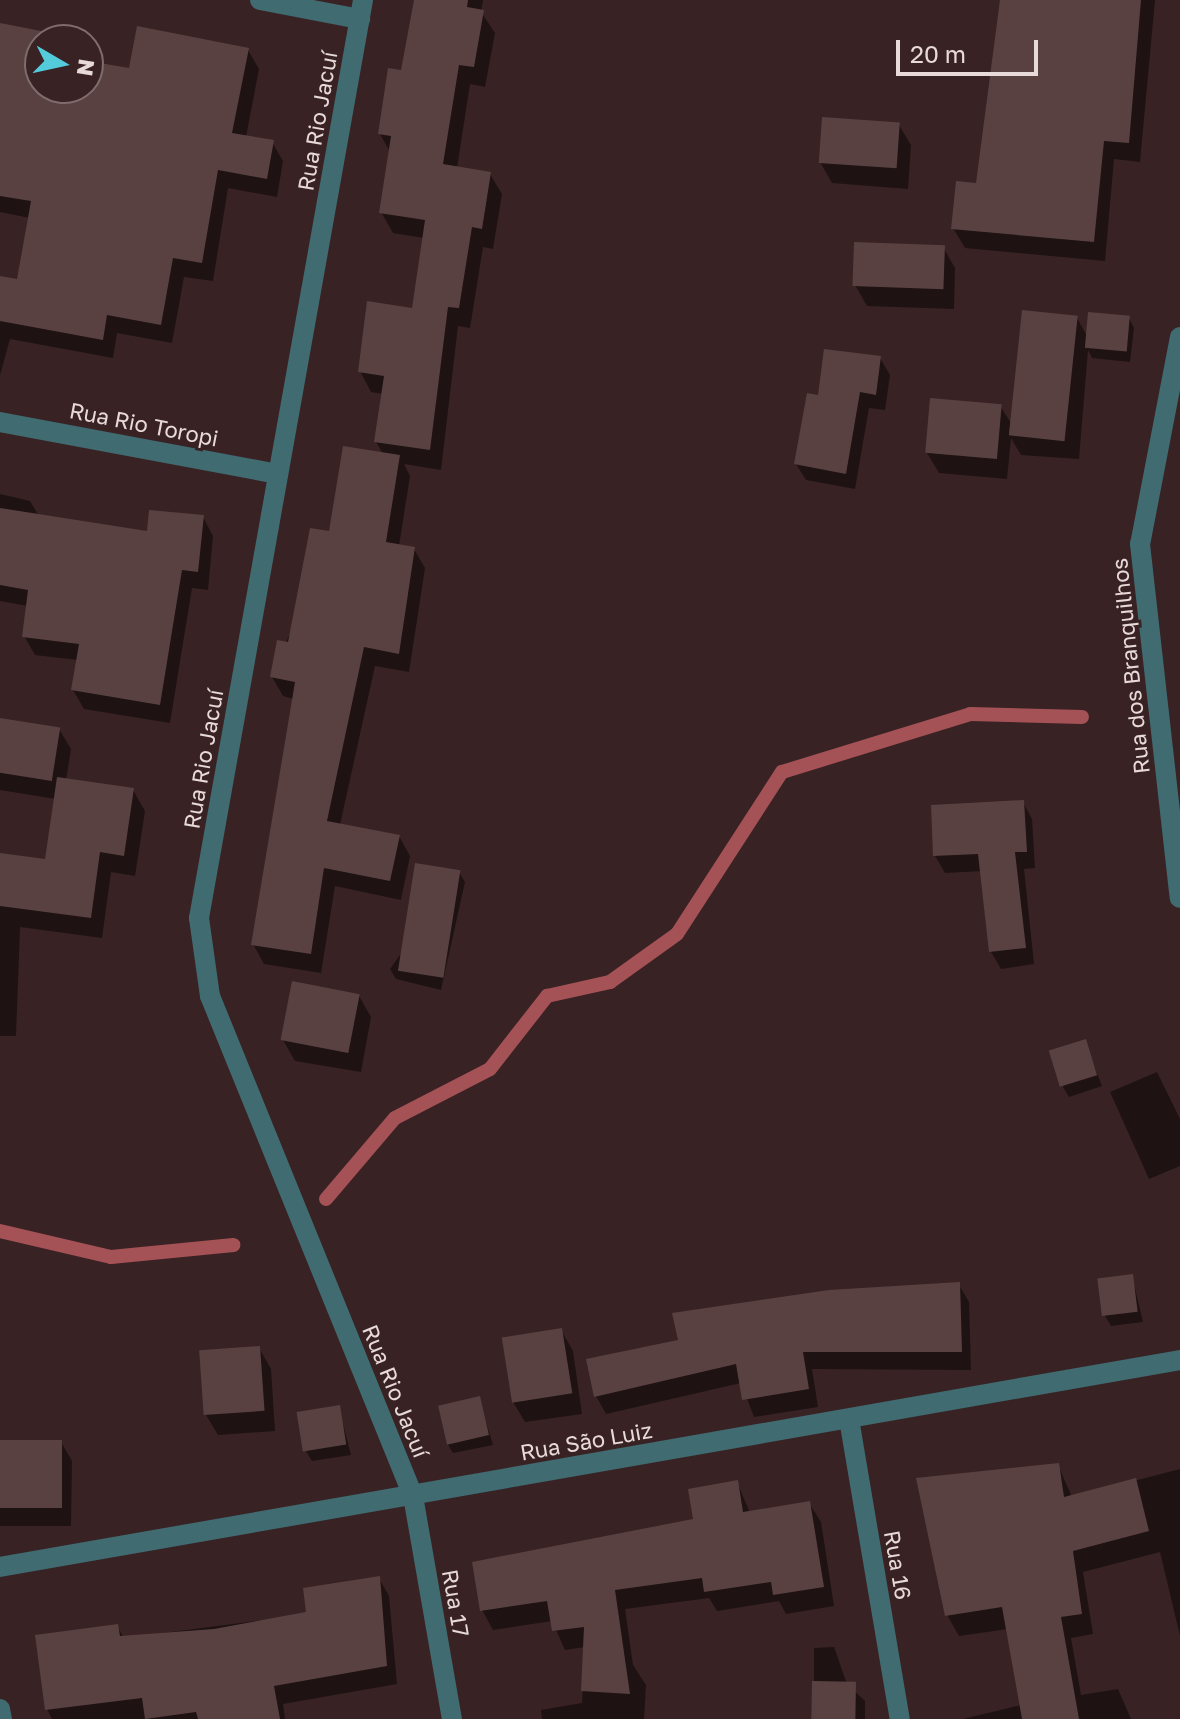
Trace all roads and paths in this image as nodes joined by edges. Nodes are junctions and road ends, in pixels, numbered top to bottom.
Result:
1 (260, 0) edge
2 (362, 9) edge
3 (1180, 337) edge
4 (0, 422) edge
5 (278, 474) junction
6 (1180, 898) edge
7 (1180, 1360) edge
8 (849, 1419) junction
9 (413, 1496) junction
10 (0, 1567) edge
11 (0, 1709) edge
12 (2, 1719) edge
13 (452, 1719) edge
14 (900, 1719) edge

1 - 2 street
2 - 5 street, Rua Rio Jacuí
3 - 6 street, Rua dos Branquilhos
4 - 5 street, Rua Rio Toropi
5 - 9 street, Rua Rio Jacuí
7 - 8 street, Rua São Luiz
8 - 9 street, Rua São Luiz
8 - 14 street, Rua 16
9 - 10 street, Rua São Luiz
9 - 13 street, Rua 17
11 - 12 street

